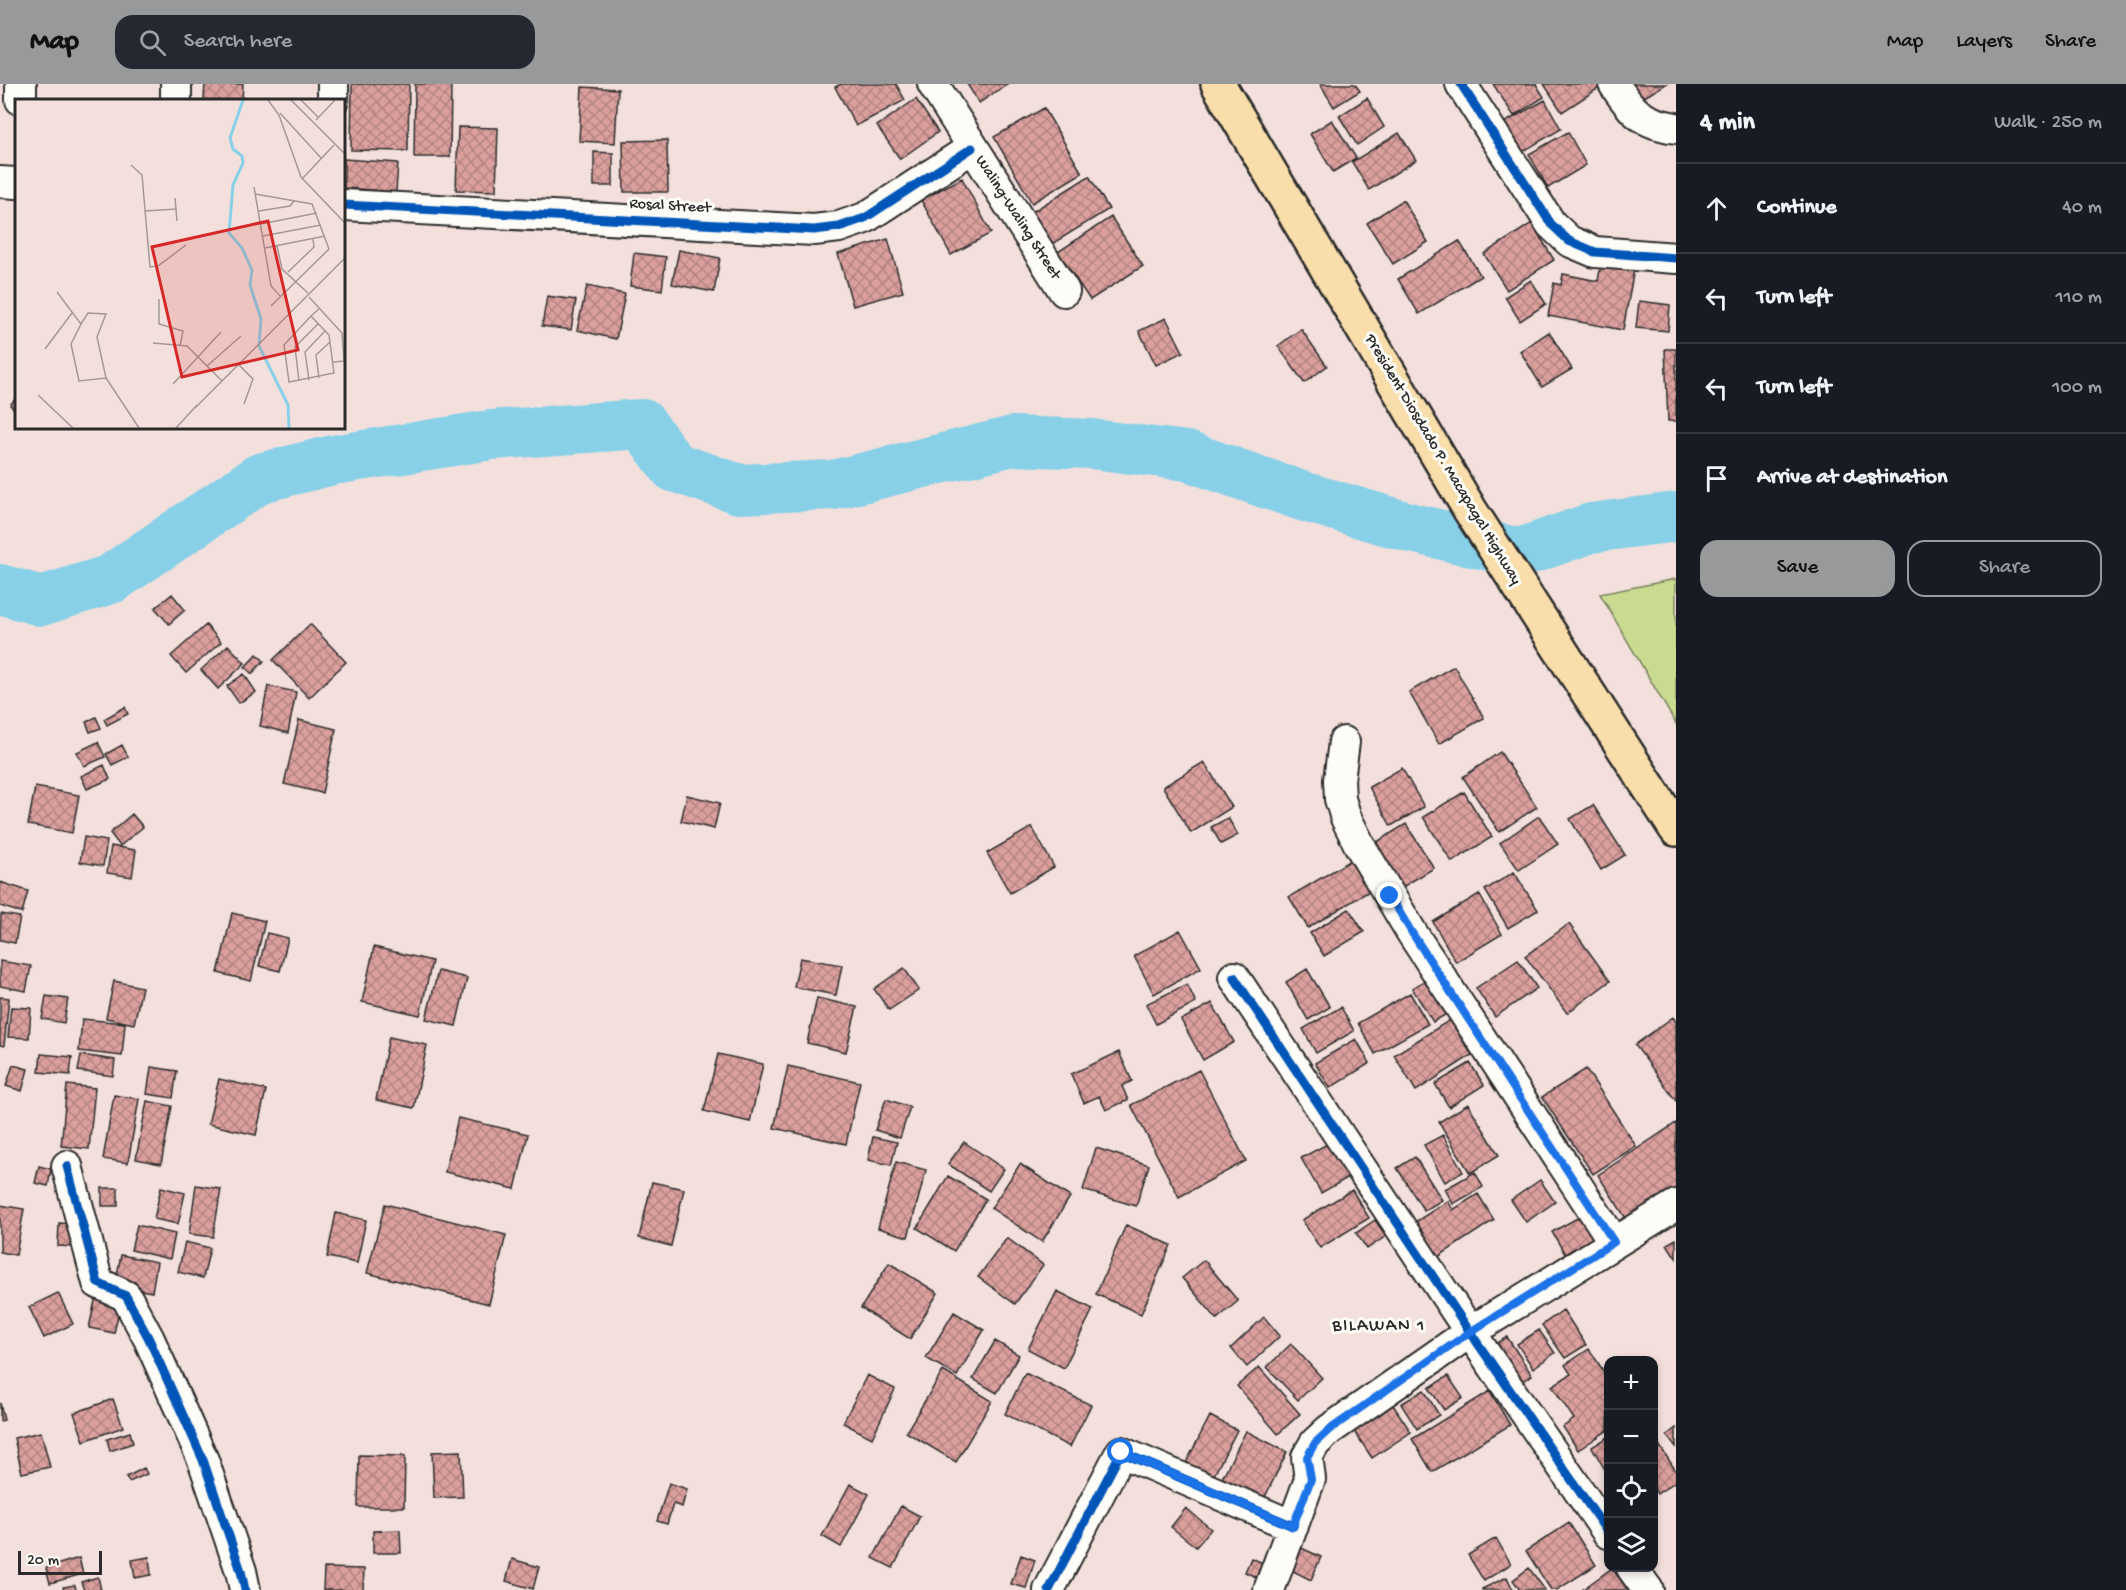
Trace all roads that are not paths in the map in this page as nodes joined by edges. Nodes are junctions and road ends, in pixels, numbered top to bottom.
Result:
1 (177, 84) edge
2 (933, 84) edge
3 (1218, 84) edge
4 (1461, 84) edge
5 (1614, 84) edge
6 (176, 99) edge
7 (1676, 128) edge
8 (972, 148) junction
9 (0, 182) edge
10 (15, 183) edge
11 (345, 205) edge
12 (1676, 258) edge
13 (1064, 291) dead end
14 (1344, 742) dead end
15 (1676, 829) edge
16 (1234, 976) dead end
17 (67, 1166) dead end
18 (1676, 1205) edge
19 (1614, 1242) junction
20 (1470, 1332) junction
21 (1293, 1526) junction
22 (1604, 1527) edge
23 (1635, 1572) edge
24 (245, 1590) edge
25 (1049, 1590) edge
26 (1269, 1590) edge
27 (1647, 1590) edge

1 - 6 street
2 - 8 street, Waling-Waling Street
3 - 15 highway, President Diosdado P. Macapagal Highway
4 - 12 street
5 - 7 street
8 - 11 street, Rosal Street
8 - 13 street, Waling-Waling Street
9 - 10 street
14 - 19 street
16 - 20 street
17 - 24 street
18 - 19 street
19 - 20 street
20 - 21 street
20 - 22 street
21 - 25 street
21 - 26 street
23 - 27 street

